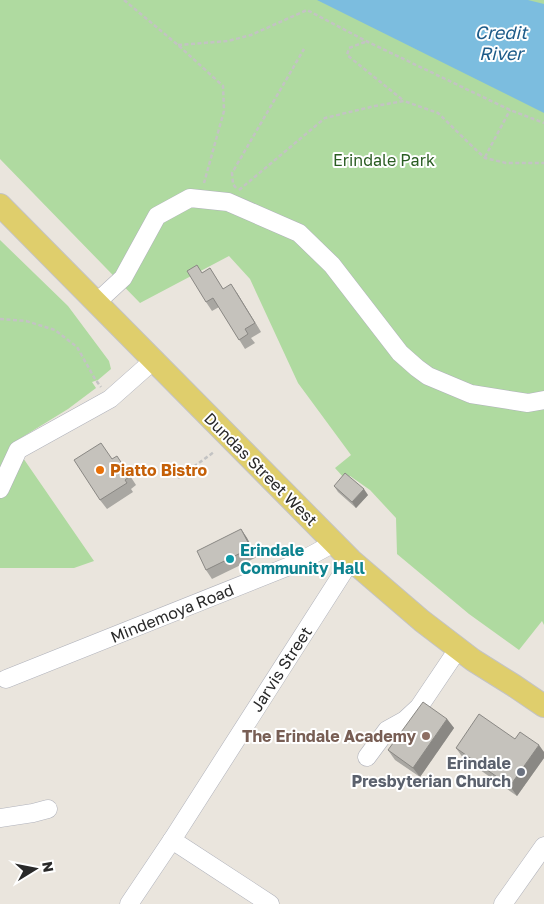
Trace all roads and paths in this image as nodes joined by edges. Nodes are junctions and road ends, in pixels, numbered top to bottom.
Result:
1 (124, 0) edge
2 (366, 41) junction
3 (178, 45) junction
4 (304, 49) dead end
5 (404, 101) junction
6 (510, 110) junction
7 (544, 123) edge
8 (485, 158) junction
9 (544, 163) edge
10 (200, 199) junction
11 (0, 205) edge
12 (96, 302) junction
13 (0, 319) edge
14 (154, 360) junction
15 (110, 399) junction
16 (544, 400) edge
17 (214, 452) dead end
18 (178, 478) dead end
19 (0, 489) edge
20 (334, 542) junction
21 (351, 560) junction
22 (458, 648) junction
23 (6, 679) dead end
24 (544, 706) edge
25 (367, 758) dead end
26 (48, 809) dead end
27 (0, 818) edge
28 (172, 840) junction
29 (544, 846) edge
30 (130, 904) edge
31 (270, 904) edge
32 (503, 904) edge

1 - 3 path
2 - 3 path
2 - 5 path
2 - 6 path
3 - 10 path
4 - 5 path
5 - 8 path
6 - 7 path
6 - 8 path
8 - 9 path
10 - 12 street
10 - 16 street
11 - 12 main road, Dundas Street West
12 - 14 main road, Dundas Street West
13 - 15 path
14 - 15 street
14 - 20 main road, Dundas Street West
15 - 19 street
17 - 18 path
20 - 21 main road, Dundas Street West
20 - 23 street, Mindemoya Road
21 - 22 main road, Dundas Street West
21 - 28 street, Jarvis Street
22 - 24 main road, Dundas Street West
22 - 25 street
26 - 27 street
28 - 30 street, Jarvis Street
28 - 31 street
29 - 32 street

